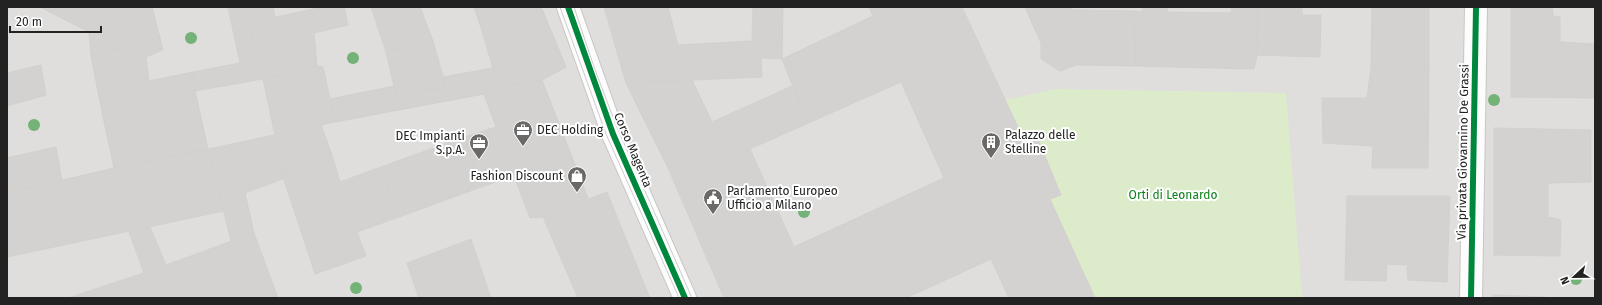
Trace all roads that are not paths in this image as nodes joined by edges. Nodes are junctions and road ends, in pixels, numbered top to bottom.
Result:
1 (568, 7) edge
2 (1476, 7) edge
3 (685, 298) edge
4 (1471, 298) edge

1 - 3 street, Corso Magenta
2 - 4 street, Via privata Giovannino De Grassi

